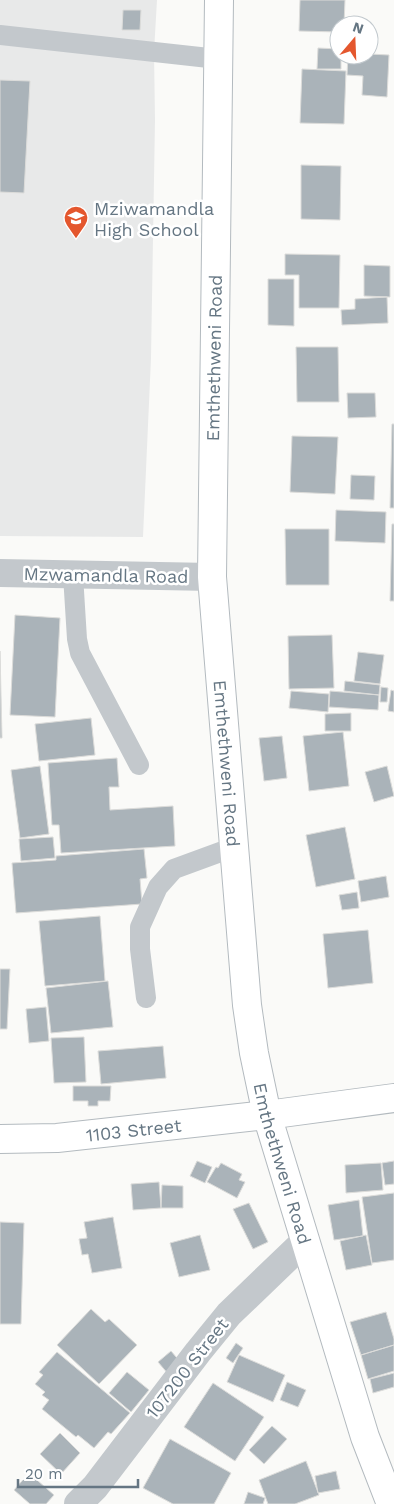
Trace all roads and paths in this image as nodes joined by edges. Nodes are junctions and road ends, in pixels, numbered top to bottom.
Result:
1 (219, 0) edge
2 (0, 35) edge
3 (218, 59) junction
4 (0, 573) edge
5 (73, 574) junction
6 (212, 577) junction
7 (140, 765) dead end
8 (234, 847) junction
9 (146, 998) dead end
10 (394, 1098) edge
11 (267, 1115) junction
12 (0, 1138) edge
13 (305, 1241) junction
14 (78, 1504) edge
15 (391, 1504) edge

1 - 3 street, Emthethweni Road
2 - 3 lane
3 - 6 street, Emthethweni Road
4 - 5 street, Mzwamandla Road
5 - 6 street, Mzwamandla Road
5 - 7 lane
6 - 8 street, Emthethweni Road
8 - 9 lane
8 - 11 street, Emthethweni Road
10 - 11 street, 1103 Street
11 - 12 street, 1103 Street
11 - 13 street, Emthethweni Road
13 - 14 street, 107200 Street
13 - 15 street, Emthethweni Road

